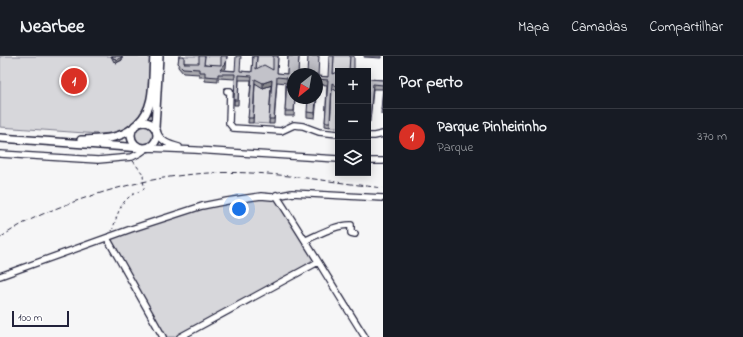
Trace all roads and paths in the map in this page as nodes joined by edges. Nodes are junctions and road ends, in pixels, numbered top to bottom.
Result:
1 (154, 56) edge
2 (159, 56) edge
3 (227, 91) dead end
4 (135, 126) junction
5 (156, 130) junction
6 (335, 134) edge
7 (383, 134) edge
8 (371, 136) edge
9 (0, 138) edge
10 (59, 142) junction
11 (143, 150) junction
12 (195, 150) junction
13 (0, 154) edge
14 (132, 157) junction
15 (335, 159) edge
16 (371, 160) edge
17 (383, 161) edge
18 (276, 195) junction
19 (383, 198) edge
20 (355, 234) dead end
21 (107, 238) junction
22 (306, 240) junction
23 (318, 262) junction
24 (0, 276) edge
25 (164, 337) edge
26 (180, 337) edge
27 (365, 337) edge

1 - 4 main road
2 - 5 main road
3 - 6 street
4 - 5 main road
4 - 10 main road
4 - 11 main road
5 - 11 main road
5 - 12 street
7 - 8 street
9 - 10 main road
10 - 11 main road
11 - 12 street
11 - 14 street
12 - 15 street
13 - 14 street
14 - 21 path
16 - 17 street
18 - 19 street
18 - 21 street
18 - 22 street
20 - 22 street
21 - 24 street
21 - 25 street
22 - 23 street
23 - 26 street
23 - 27 street

